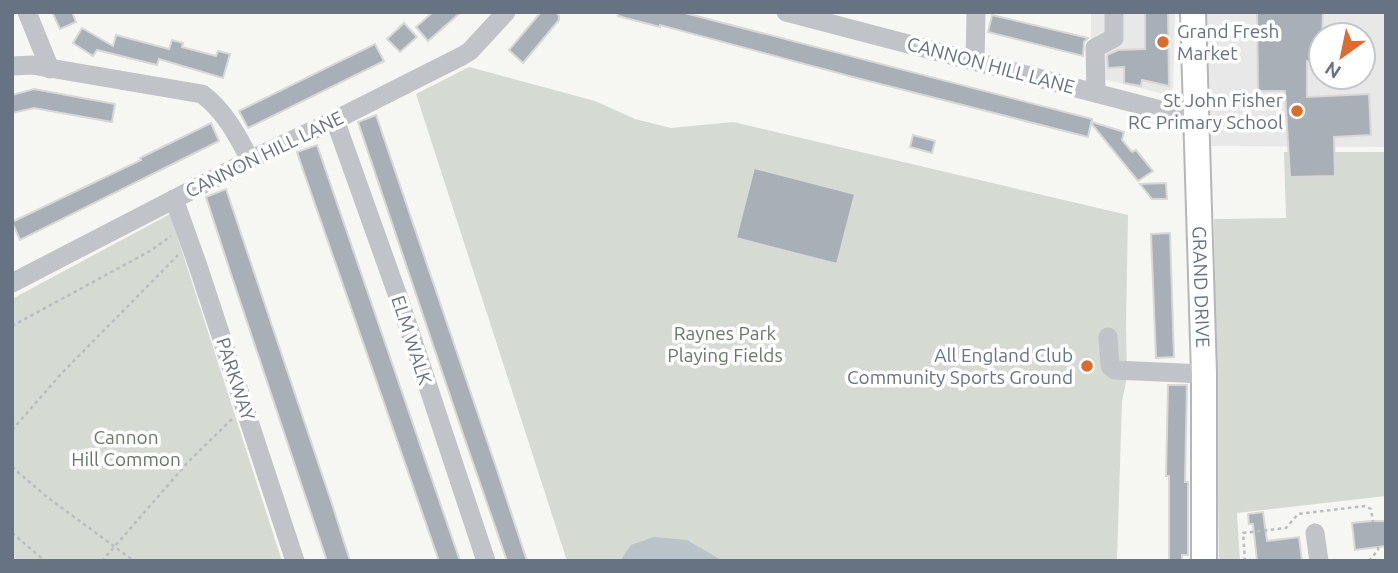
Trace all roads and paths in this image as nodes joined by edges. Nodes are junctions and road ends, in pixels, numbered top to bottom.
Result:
1 (27, 12) edge
2 (506, 12) edge
3 (786, 12) edge
4 (975, 12) edge
5 (1114, 12) edge
6 (1193, 12) edge
7 (975, 61) junction
8 (12, 66) edge
9 (50, 69) junction
10 (1096, 93) junction
11 (1195, 117) junction
12 (335, 120) junction
13 (250, 160) junction
14 (174, 199) junction
15 (188, 235) junction
16 (12, 283) edge
17 (12, 326) edge
18 (1108, 337) dead end
19 (1204, 374) junction
20 (245, 409) junction
21 (12, 430) edge
22 (12, 467) edge
23 (12, 533) edge
24 (1315, 533) dead end
25 (1378, 545) dead end
26 (112, 546) junction
27 (45, 561) edge
28 (102, 561) edge
29 (134, 561) edge
30 (295, 561) edge
31 (486, 561) edge
32 (1204, 561) edge
33 (1319, 561) edge
34 (1370, 561) edge

1 - 9 street
2 - 12 street, CANNON HILL LANE
3 - 7 street, CANNON HILL LANE
4 - 7 street
5 - 10 street
6 - 11 main road, GRAND DRIVE
7 - 10 street, CANNON HILL LANE
8 - 9 street
9 - 13 street
10 - 11 street, CANNON HILL LANE
11 - 19 main road, GRAND DRIVE
12 - 13 street, CANNON HILL LANE
12 - 31 street, ELM WALK
13 - 14 street, CANNON HILL LANE
14 - 15 street, PARKWAY
14 - 16 street, CANNON HILL LANE
15 - 17 path
15 - 20 street, PARKWAY
15 - 21 path
18 - 19 street
19 - 32 main road, GRAND DRIVE
20 - 26 path
20 - 30 street, PARKWAY
22 - 26 path
23 - 27 path
24 - 33 street
25 - 34 path
26 - 28 path
26 - 29 path

